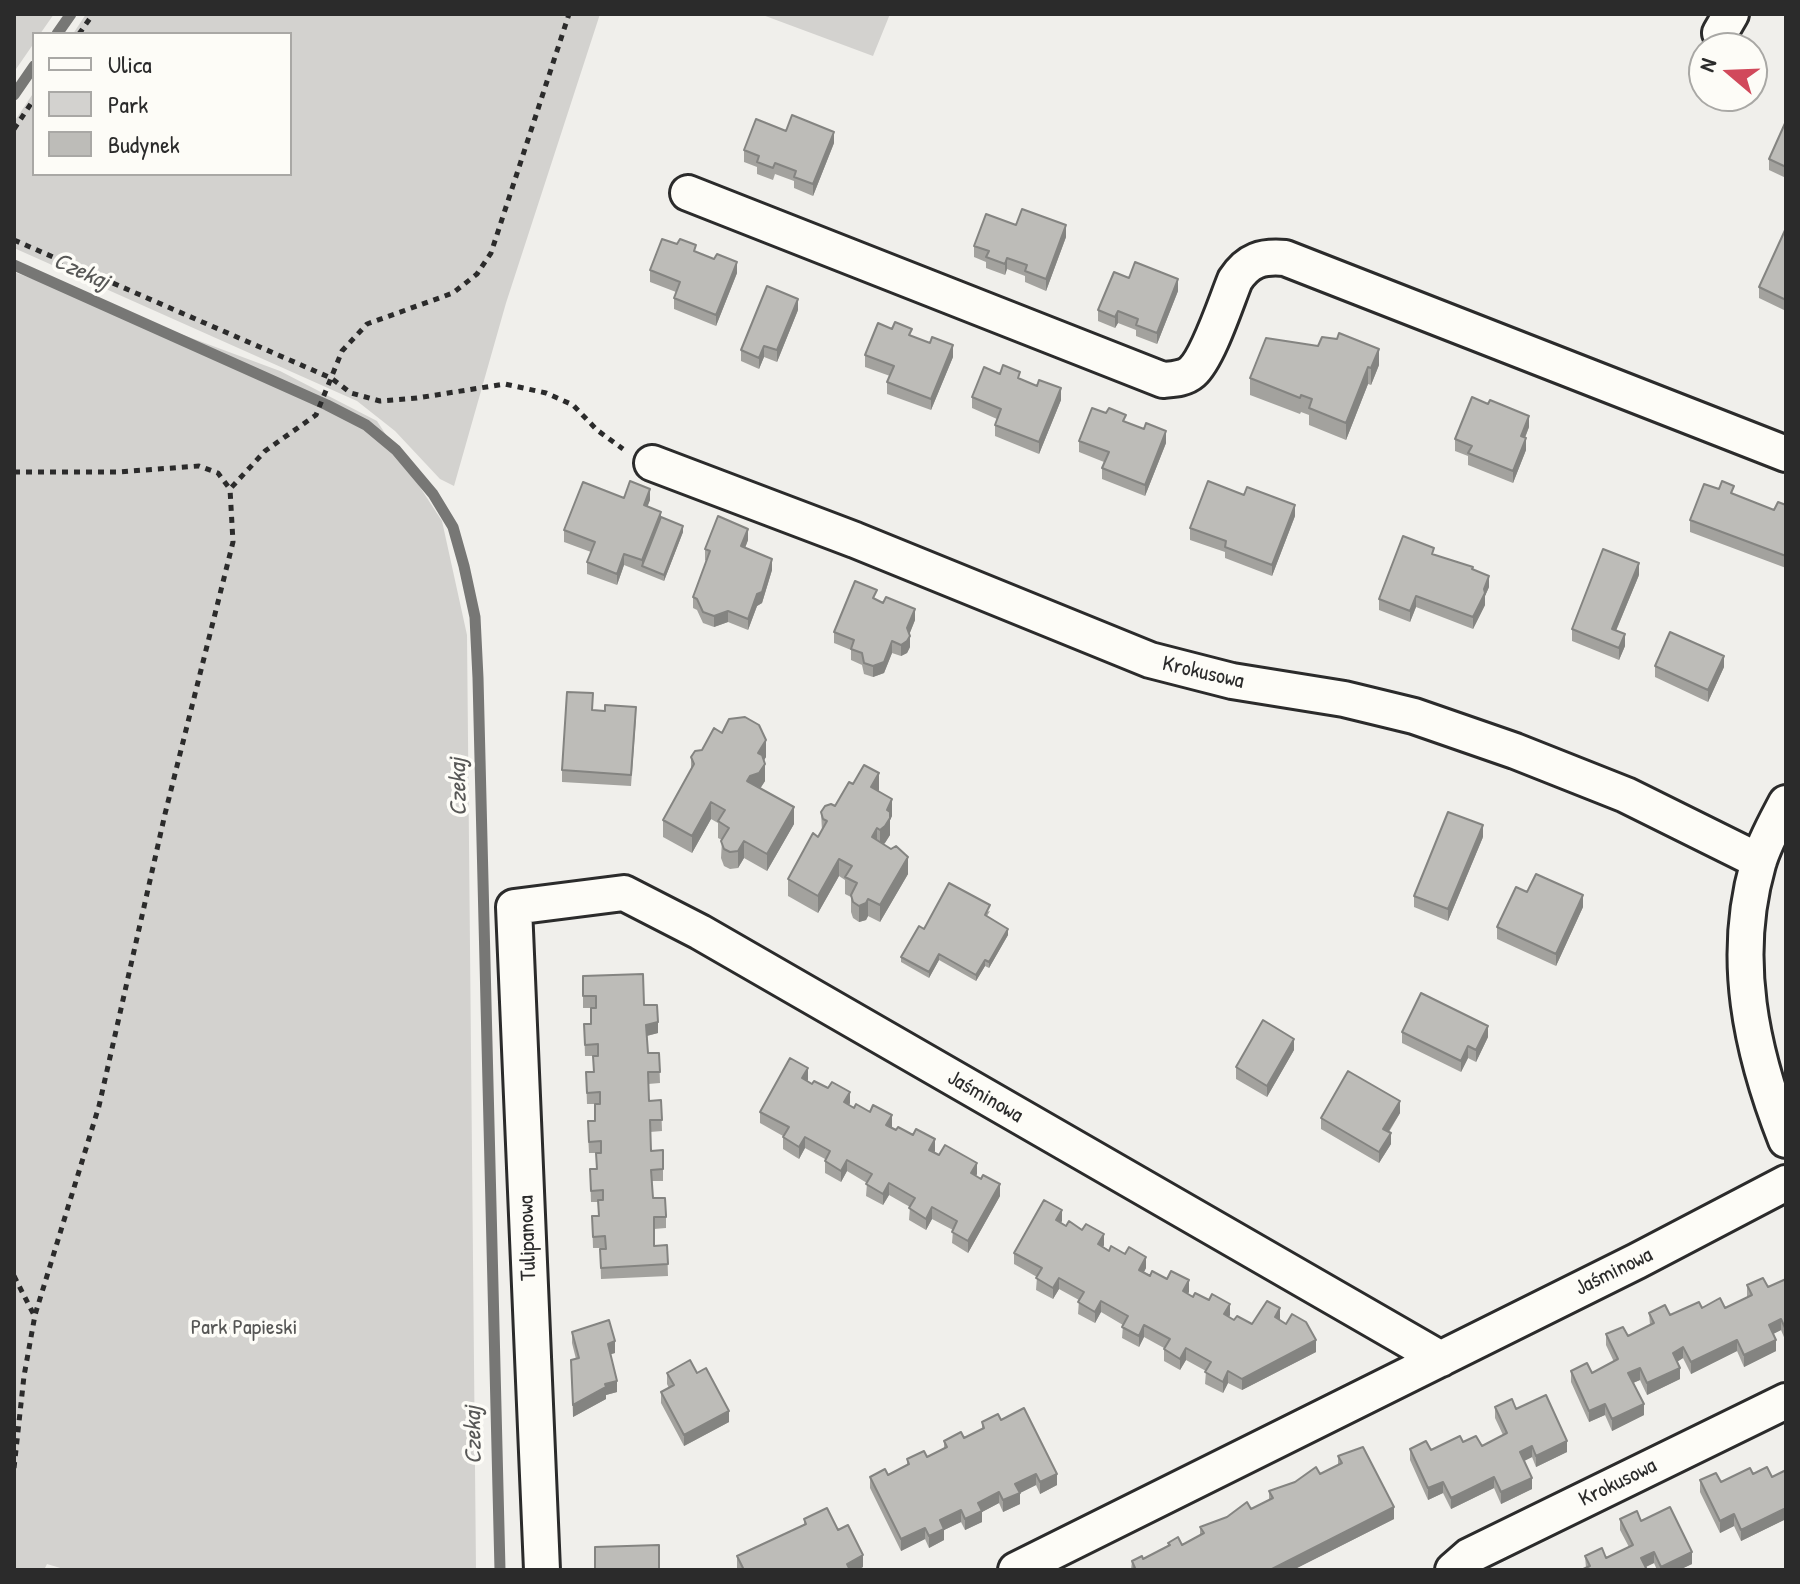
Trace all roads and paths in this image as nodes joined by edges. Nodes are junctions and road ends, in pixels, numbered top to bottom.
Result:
1 (93, 14) edge
2 (569, 14) edge
3 (80, 32) edge
4 (32, 102) edge
5 (14, 129) edge
6 (688, 193) dead end
7 (14, 240) edge
8 (331, 378) junction
9 (1786, 454) edge
10 (652, 463) joint
11 (14, 472) edge
12 (230, 489) junction
13 (1786, 803) edge
14 (1759, 861) junction
15 (514, 907) joint
16 (1786, 1140) edge
17 (1786, 1183) edge
18 (14, 1276) edge
19 (35, 1315) junction
20 (1441, 1359) junction
21 (1786, 1401) edge
22 (16, 1436) edge
23 (14, 1468) edge
24 (542, 1570) edge
25 (1016, 1570) edge
26 (1453, 1570) edge

1 - 3 path
2 - 8 path
4 - 5 path
6 - 9 street
7 - 8 path
8 - 10 path
8 - 12 path
10 - 14 street, Krokusowa
11 - 12 path
12 - 19 path
13 - 14 street
14 - 16 street
15 - 20 street, Jaśminowa
15 - 24 street, Tulipanowa
17 - 20 street, Jaśminowa
18 - 19 path
19 - 22 path
20 - 25 street, Jaśminowa
21 - 26 street, Krokusowa
22 - 23 path

